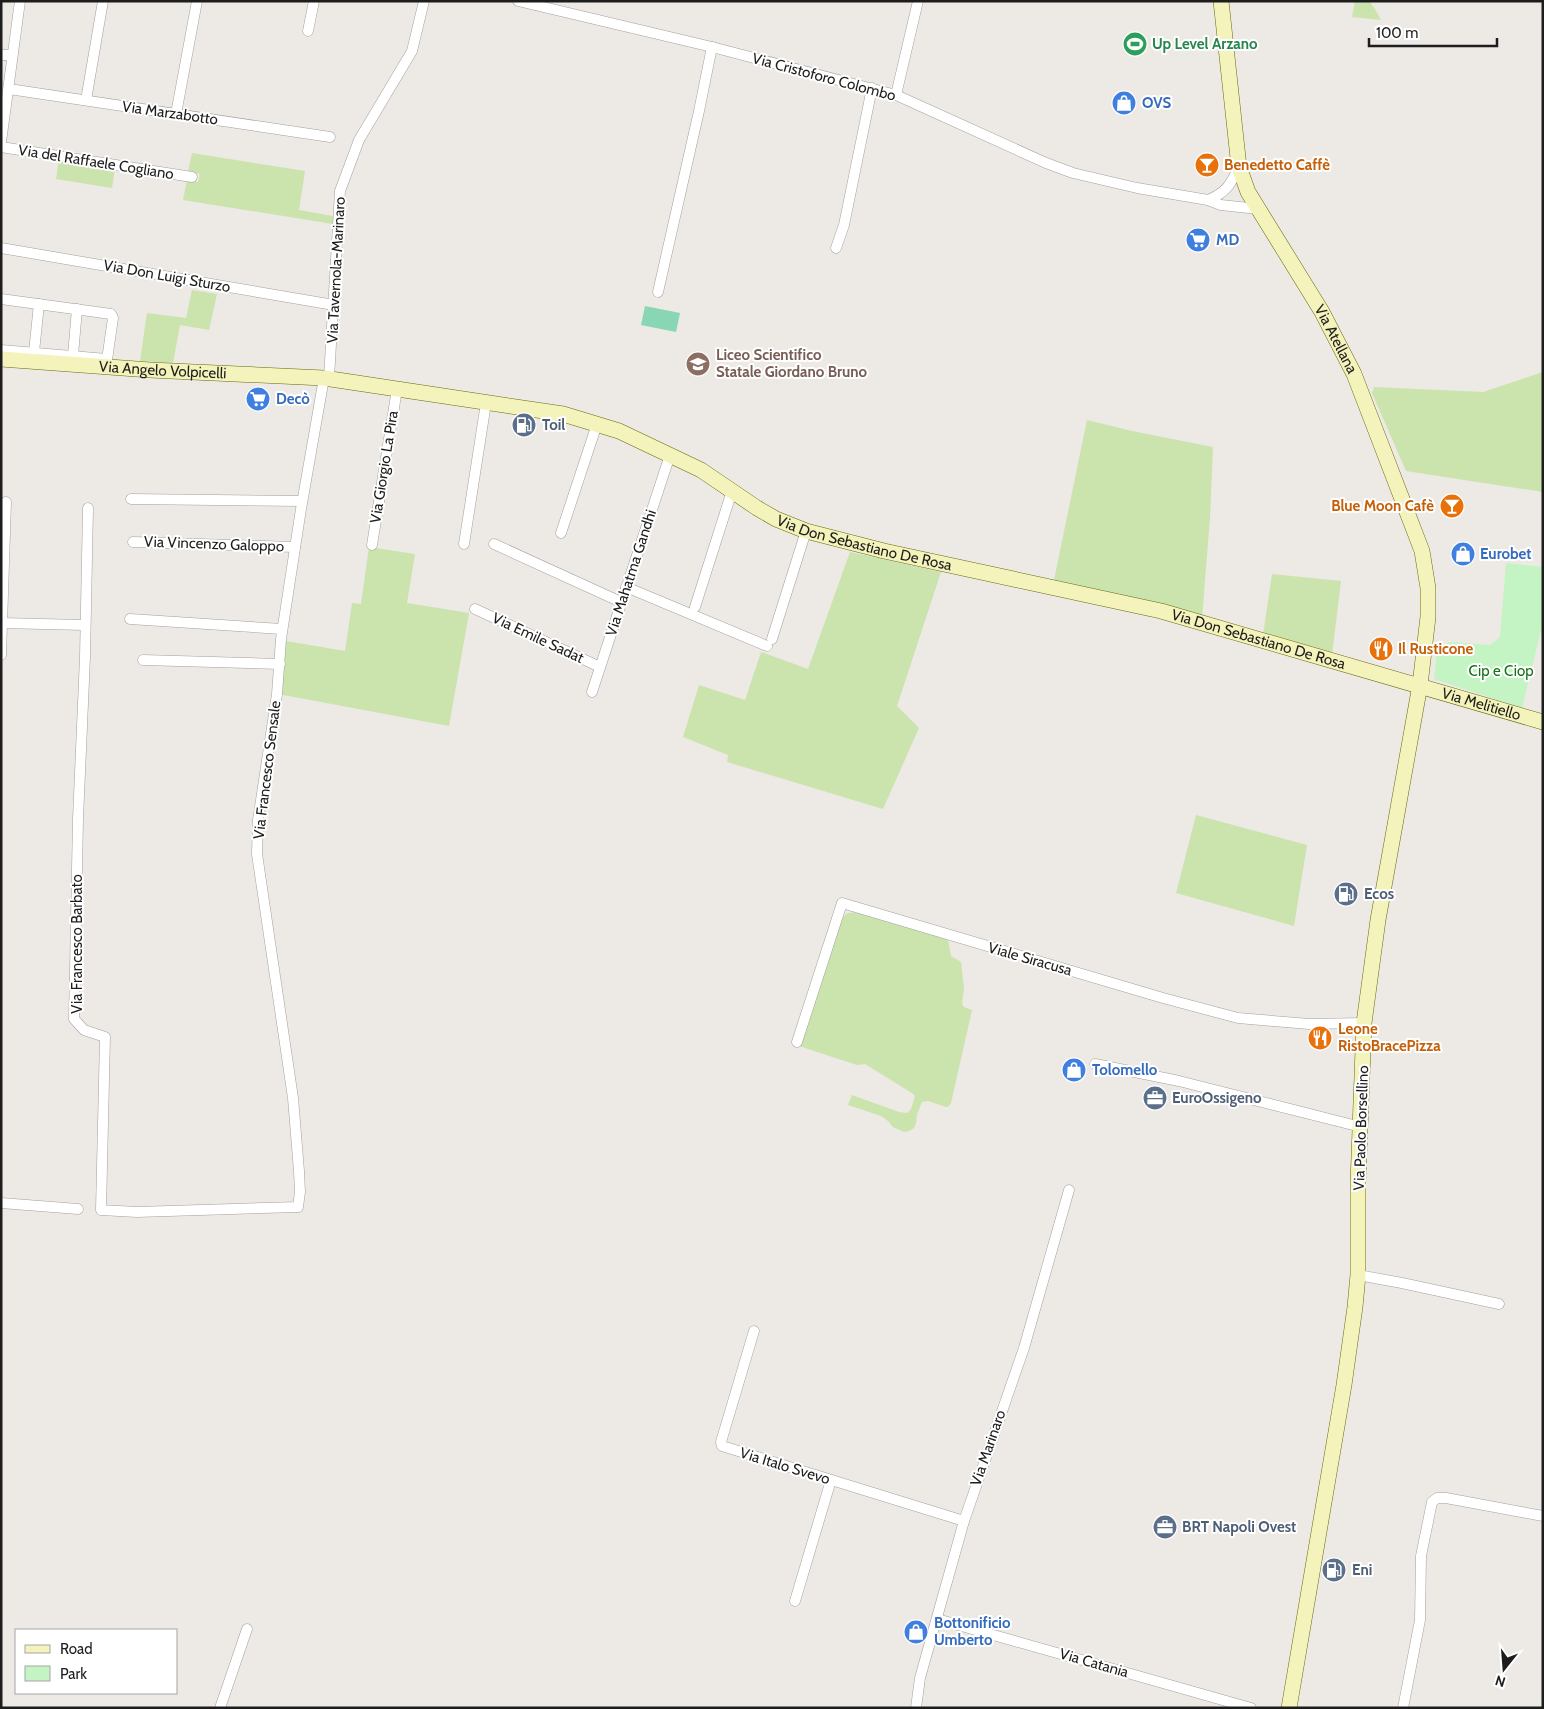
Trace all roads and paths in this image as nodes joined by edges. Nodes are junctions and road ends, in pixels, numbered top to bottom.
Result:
1 (20, 1) edge
2 (103, 1) edge
3 (197, 1) edge
4 (314, 1) edge
5 (424, 1) edge
6 (518, 1) edge
7 (918, 1) edge
8 (1221, 1) edge
9 (538, 4) edge
10 (308, 31) dead end
11 (712, 47) junction
12 (1, 55) edge
13 (12, 55) junction
14 (872, 88) junction
15 (9, 89) junction
16 (896, 95) junction
17 (86, 100) junction
18 (176, 114) junction
19 (330, 137) dead end
20 (1, 142) edge
21 (1, 147) edge
22 (1239, 167) junction
23 (192, 177) dead end
24 (1208, 200) junction
25 (1258, 209) junction
26 (1, 248) edge
27 (836, 248) dead end
28 (658, 292) dead end
29 (1, 299) edge
30 (39, 304) junction
31 (334, 305) junction
32 (77, 309) junction
33 (1, 350) edge
34 (34, 352) junction
35 (73, 356) junction
36 (1, 359) edge
37 (106, 363) junction
38 (327, 378) junction
39 (396, 390) junction
40 (486, 403) junction
41 (597, 424) junction
42 (670, 455) junction
43 (732, 491) junction
44 (131, 499) dead end
45 (302, 501) junction
46 (6, 502) dead end
47 (88, 508) dead end
48 (806, 531) junction
49 (561, 533) dead end
50 (132, 542) dead end
51 (464, 544) dead end
52 (494, 544) dead end
53 (372, 545) dead end
54 (295, 547) junction
55 (626, 587) junction
56 (621, 602) junction
57 (695, 607) dead end
58 (475, 609) dead end
59 (130, 620) dead end
60 (2, 623) edge
61 (84, 625) junction
62 (282, 629) junction
63 (1, 655) edge
64 (143, 660) dead end
65 (280, 664) junction
66 (600, 667) junction
67 (1420, 685) junction
68 (592, 692) dead end
69 (1543, 722) edge
70 (1364, 1023) junction
71 (797, 1042) dead end
72 (1095, 1064) dead end
73 (1360, 1127) junction
74 (1069, 1190) dead end
75 (1, 1203) edge
76 (283, 1208) joint
77 (78, 1209) dead end
78 (1358, 1275) junction
79 (1499, 1304) dead end
80 (754, 1332) dead end
81 (832, 1480) junction
82 (1543, 1516) edge
83 (964, 1521) junction
84 (795, 1601) dead end
85 (936, 1619) junction
86 (246, 1629) dead end
87 (220, 1708) edge
88 (916, 1708) edge
89 (1251, 1708) edge
90 (1289, 1708) edge
91 (1403, 1708) edge

1 - 13 street
2 - 17 street
3 - 18 street
4 - 10 street
5 - 31 street, Via Tavernola-Marinaro
6 - 9 street, Via Cristoforo Colombo
7 - 16 street
8 - 22 main road, Via Atellana
9 - 11 street, Via Cristoforo Colombo
11 - 14 street, Via Cristoforo Colombo
11 - 28 street
12 - 13 street
13 - 15 street
14 - 16 street, Via Cristoforo Colombo
14 - 27 street
15 - 17 street, Via Marzabotto
15 - 20 street
16 - 24 street, Via Cristoforo Colombo
17 - 18 street, Via Marzabotto
18 - 19 street, Via Marzabotto
21 - 23 street, Via del Raffaele Cogliano
22 - 24 street
22 - 25 main road, Via Atellana
24 - 25 street, Via Cristoforo Colombo
25 - 67 main road, Via Atellana
26 - 31 street, Via Don Luigi Sturzo
29 - 30 street
30 - 32 street
30 - 34 street
31 - 38 street, Via Tavernola-Marinaro
32 - 35 street
32 - 37 street
33 - 34 street
34 - 35 street
35 - 37 street
36 - 37 main road, Via Angelo Volpicelli
37 - 38 main road, Via Angelo Volpicelli
38 - 39 main road, Via Don Sebastiano De Rosa
38 - 45 street, Via Francesco Sensale
39 - 40 main road, Via Don Sebastiano De Rosa
39 - 53 street, Via Giorgio La Pira
40 - 41 main road, Via Don Sebastiano De Rosa
40 - 51 street
41 - 42 main road, Via Don Sebastiano De Rosa
41 - 49 street
42 - 43 main road, Via Don Sebastiano De Rosa
42 - 55 street, Via Mahatma Gandhi
43 - 48 main road, Via Don Sebastiano De Rosa
43 - 57 street
44 - 45 street
45 - 54 street, Via Francesco Sensale
46 - 60 street
47 - 61 street, Via Francesco Barbato
48 - 55 street
48 - 67 main road, Via Don Sebastiano De Rosa
50 - 54 street, Via Vincenzo Galoppo
52 - 56 street
54 - 62 street, Via Francesco Sensale
55 - 56 street, Via Mahatma Gandhi
56 - 66 street, Via Mahatma Gandhi
58 - 66 street, Via Emile Sadat
59 - 62 street
60 - 61 street
60 - 63 street
61 - 76 street, Via Francesco Barbato
62 - 65 street, Via Francesco Sensale
64 - 65 street
65 - 76 street, Via Francesco Sensale
66 - 68 street, Via Mahatma Gandhi
67 - 69 main road, Via Melitiello
67 - 70 main road, Via Paolo Borsellino
70 - 71 street, Viale Siracusa
70 - 73 main road, Via Paolo Borsellino
72 - 73 street
73 - 78 main road, Via Paolo Borsellino
74 - 83 street, Via Marinaro
75 - 77 street
78 - 79 street
78 - 90 main road, Via Paolo Borsellino
80 - 81 street, Via Italo Svevo
81 - 83 street, Via Italo Svevo
81 - 84 street
82 - 91 street
83 - 85 street, Via Marinaro
85 - 88 street, Via Marinaro
85 - 89 street, Via Catania
86 - 87 street

